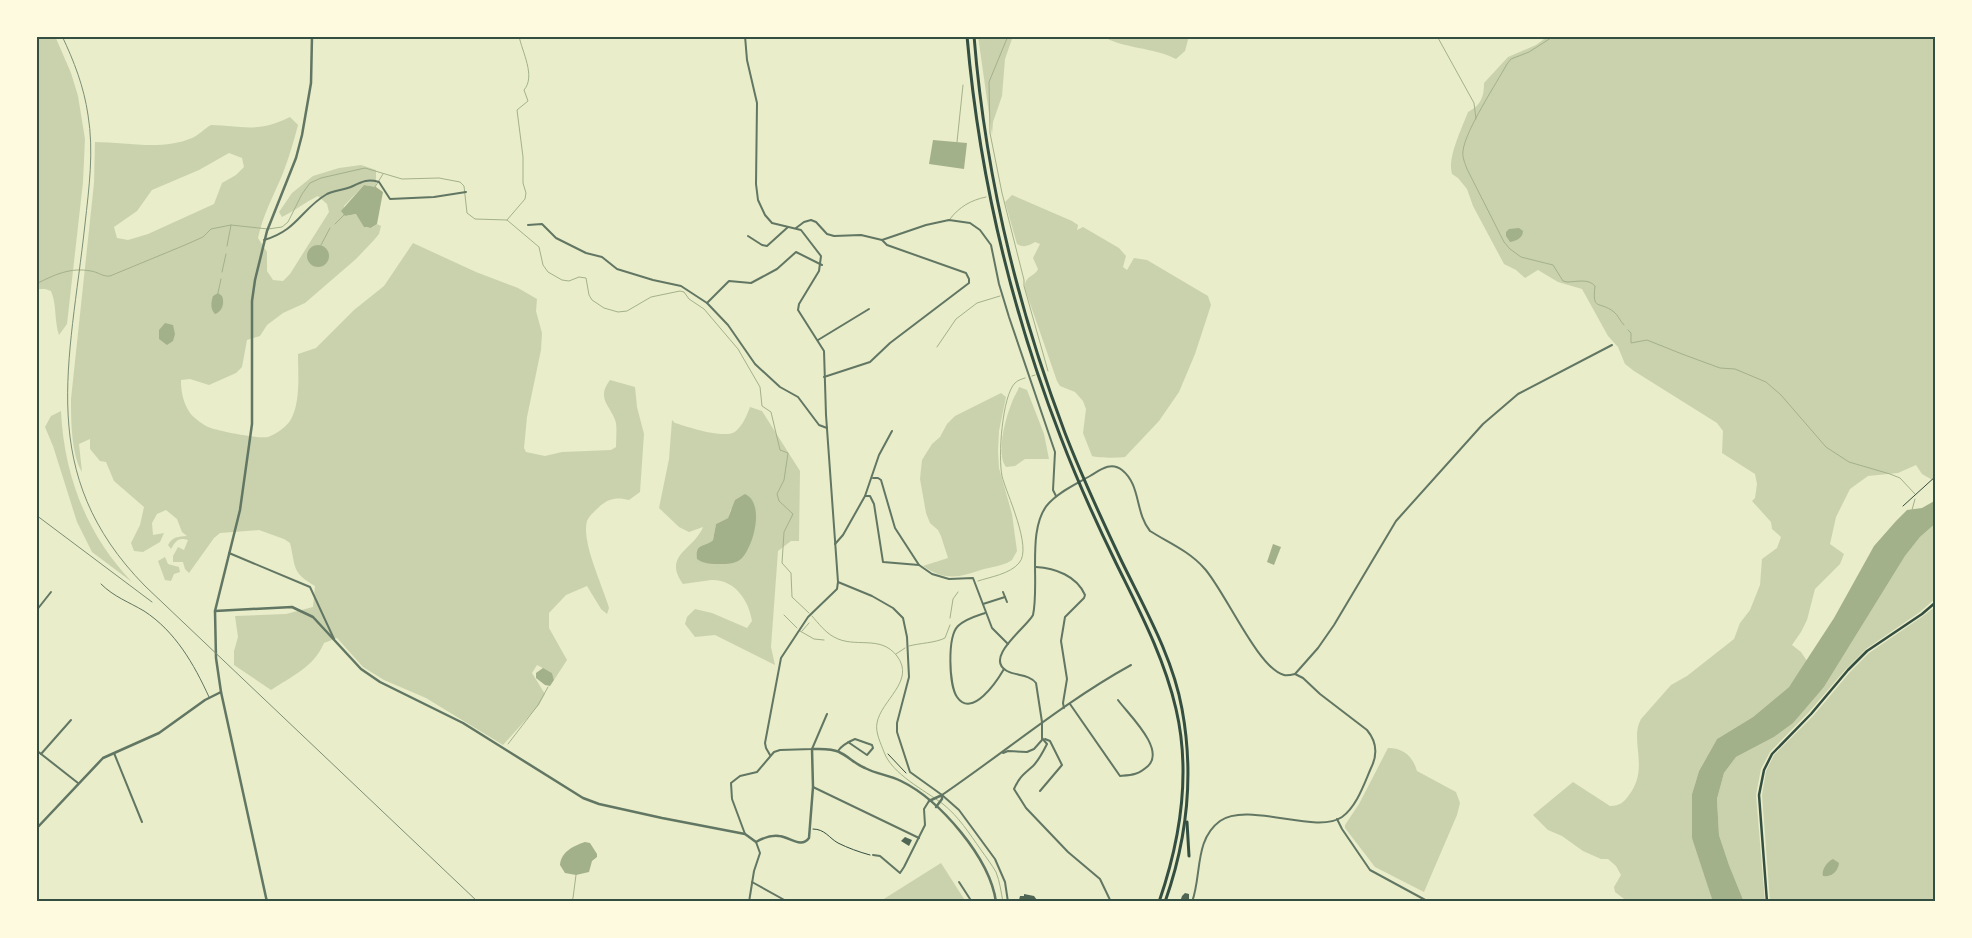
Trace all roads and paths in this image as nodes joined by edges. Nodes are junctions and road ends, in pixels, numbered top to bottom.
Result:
1 (312, 36) edge
2 (745, 36) edge
3 (968, 36) edge
4 (974, 36) edge
5 (465, 192) dead end
6 (528, 225) dead end
7 (788, 227) junction
8 (796, 228) junction
9 (748, 236) dead end
10 (264, 240) junction
11 (882, 240) junction
12 (822, 265) junction
13 (706, 303) junction
14 (869, 309) dead end
15 (818, 340) junction
16 (1612, 345) dead end
17 (824, 376) junction
18 (827, 428) junction
19 (892, 431) dead end
20 (1936, 476) edge
21 (873, 478) junction
22 (865, 496) junction
23 (1056, 496) junction
24 (1903, 506) dead end
25 (835, 544) junction
26 (229, 553) junction
27 (919, 565) junction
28 (1036, 567) junction
29 (838, 582) junction
30 (101, 584) dead end
31 (51, 592) dead end
32 (1003, 592) dead end
33 (1005, 597) junction
34 (1007, 602) dead end
35 (1936, 602) edge
36 (983, 604) junction
37 (36, 611) edge
38 (215, 611) junction
39 (985, 613) junction
40 (336, 641) junction
41 (1008, 644) junction
42 (1131, 665) dead end
43 (1004, 669) junction
44 (1295, 674) junction
45 (221, 692) junction
46 (208, 697) junction
47 (1118, 700) dead end
48 (1070, 704) junction
49 (1064, 708) junction
50 (828, 714) dead end
51 (71, 720) dead end
52 (1042, 722) junction
53 (1044, 739) junction
54 (848, 742) junction
55 (812, 749) junction
56 (36, 750) edge
57 (838, 751) junction
58 (114, 752) junction
59 (1003, 753) junction
60 (42, 754) junction
61 (888, 754) dead end
62 (770, 755) junction
63 (910, 772) junction
64 (78, 783) junction
65 (813, 786) junction
66 (1040, 791) dead end
67 (942, 795) junction
68 (931, 801) junction
69 (937, 806) junction
70 (1186, 817) junction
71 (1337, 819) junction
72 (142, 822) dead end
73 (36, 829) edge
74 (810, 829) junction
75 (745, 834) junction
76 (919, 838) junction
77 (756, 842) junction
78 (873, 855) joint
79 (1190, 856) dead end
80 (752, 882) junction
81 (959, 882) dead end
82 (267, 902) edge
83 (749, 902) edge
84 (788, 902) edge
85 (972, 902) edge
86 (996, 902) edge
87 (1008, 902) edge
88 (1111, 902) edge
89 (1159, 902) edge
90 (1166, 902) edge
91 (1192, 902) edge
92 (1429, 902) edge
93 (1767, 902) edge

1 - 10 street
2 - 7 street
3 - 89 highway
4 - 70 highway
5 - 10 street
6 - 13 street
7 - 8 street
7 - 9 street
8 - 11 street
8 - 12 street
10 - 26 street
11 - 17 street
11 - 23 street
12 - 13 street
12 - 15 street
13 - 18 street
14 - 15 street
15 - 17 street
16 - 44 street
17 - 18 street
18 - 25 street
19 - 21 street
20 - 24 path
21 - 22 street
21 - 27 street
22 - 25 street
22 - 27 street
23 - 28 street
23 - 44 street
25 - 29 street
26 - 38 street
26 - 40 street
27 - 36 street
28 - 41 street
28 - 49 street
29 - 62 street
29 - 63 street
30 - 46 lane
31 - 37 street
32 - 33 street
33 - 34 street
33 - 36 street
35 - 93 main road
36 - 39 street
38 - 40 street
38 - 45 street
39 - 41 street
39 - 43 street
40 - 75 street
41 - 43 street
42 - 48 street
43 - 52 street
44 - 71 street
45 - 46 street
45 - 82 street
46 - 58 street
47 - 48 street
48 - 49 street
49 - 52 street
50 - 55 street
51 - 60 street
52 - 53 street
52 - 59 street
53 - 59 street
53 - 66 street
53 - 88 street
54 - 54 street
54 - 57 street
55 - 57 street
55 - 62 street
55 - 65 street
56 - 60 street
57 - 68 street
58 - 64 street
58 - 72 street
59 - 67 street
60 - 64 street
61 - 63 path
62 - 75 street
63 - 67 street
64 - 73 street
65 - 74 street
65 - 76 street
67 - 68 street
67 - 69 street
67 - 87 street
68 - 69 street
68 - 76 street
69 - 86 street
70 - 79 highway
70 - 90 highway
71 - 91 street
71 - 92 street
74 - 77 street
74 - 78 path
75 - 77 street
76 - 78 street
77 - 80 street
80 - 83 street
80 - 84 street
81 - 85 street

